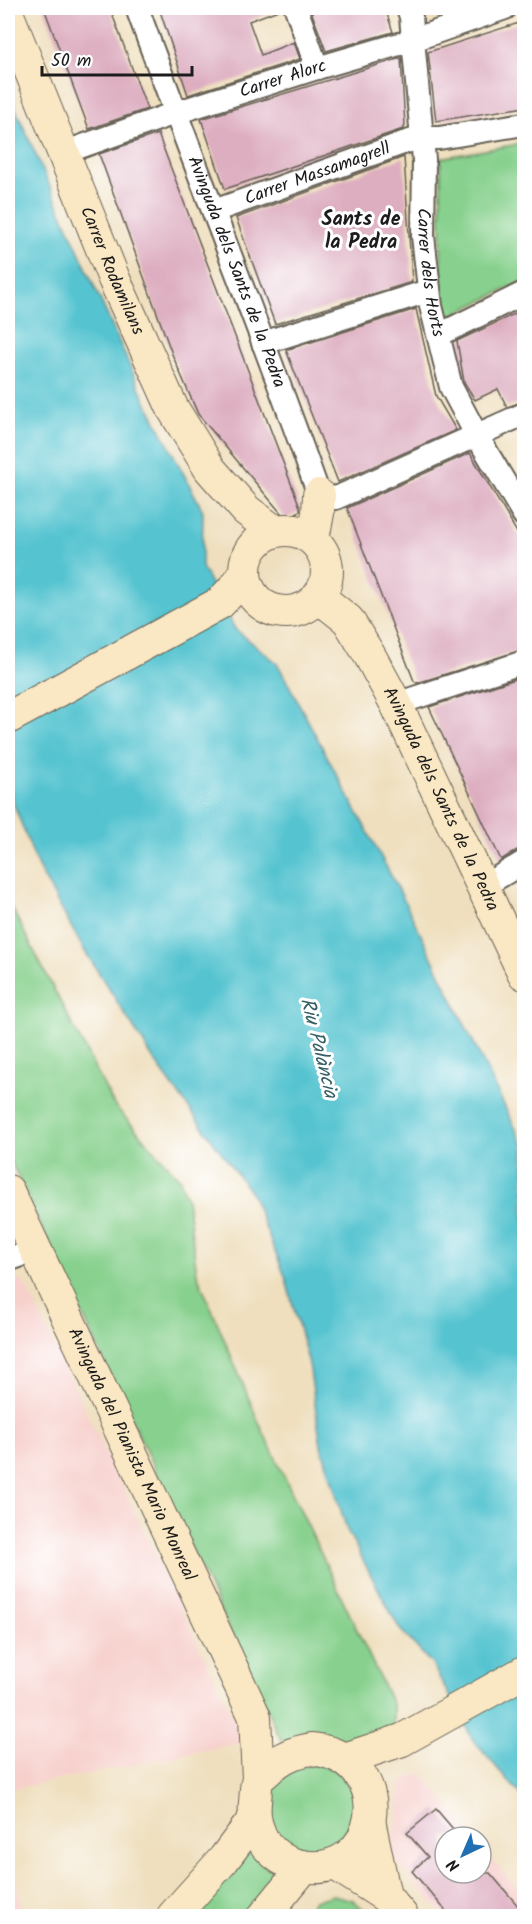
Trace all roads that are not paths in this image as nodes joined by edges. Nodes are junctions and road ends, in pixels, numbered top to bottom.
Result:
1 (137, 8) edge
2 (296, 8) edge
3 (408, 8) edge
4 (506, 8) edge
5 (8, 15) edge
6 (413, 40) junction
7 (317, 68) junction
8 (175, 113) junction
9 (525, 124) edge
10 (420, 138) junction
11 (63, 153) junction
12 (214, 211) junction
13 (428, 291) junction
14 (525, 294) edge
15 (439, 335) junction
16 (263, 343) junction
17 (525, 414) edge
18 (477, 436) junction
19 (319, 495) junction
20 (525, 515) edge
21 (266, 536) junction
22 (320, 551) junction
23 (245, 572) junction
24 (314, 601) junction
25 (220, 603) junction
26 (261, 603) junction
27 (370, 656) junction
28 (525, 662) edge
29 (396, 704) junction
30 (8, 718) edge
31 (525, 862) edge
32 (482, 887) junction
33 (525, 974) edge
34 (8, 1191) edge
35 (22, 1255) edge
36 (525, 1672) edge
37 (255, 1717) junction
38 (402, 1740) junction
39 (312, 1749) junction
40 (345, 1759) junction
41 (258, 1779) junction
42 (369, 1789) junction
43 (254, 1819) junction
44 (370, 1826) junction
45 (335, 1864) junction
46 (304, 1867) junction
47 (394, 1906) edge
48 (173, 1917) edge
49 (264, 1917) edge

1 - 8 street, Avinguda dels Sants de la Pedra
2 - 7 street
3 - 6 street, Carrer dels Horts
4 - 6 street, Carrer Alorc
5 - 11 street, Carrer Rodamilans
6 - 7 street, Carrer Alorc
6 - 10 street, Carrer dels Horts
7 - 8 street, Carrer Alorc
8 - 11 street, Carrer Alorc
8 - 12 street, Avinguda dels Sants de la Pedra
9 - 10 street, Carrer Massamagrell
10 - 12 street, Carrer Massamagrell
10 - 13 street, Carrer dels Horts
11 - 21 street, Carrer Rodamilans
12 - 16 street, Avinguda dels Sants de la Pedra
13 - 15 street, Carrer dels Horts
13 - 16 street
14 - 15 street
15 - 18 street, Carrer dels Horts
16 - 19 street, Avinguda dels Sants de la Pedra
17 - 18 street
18 - 19 street
18 - 20 street, Carrer dels Horts
19 - 22 street, Avinguda dels Sants de la Pedra
21 - 22 street
21 - 23 street
22 - 24 street
22 - 27 street
23 - 25 street
23 - 26 street
24 - 26 street
24 - 27 street
25 - 26 street
25 - 30 street
27 - 29 street, Avinguda dels Sants de la Pedra
28 - 29 street
29 - 32 street, Avinguda dels Sants de la Pedra
31 - 32 street
32 - 33 street, Avinguda dels Sants de la Pedra
34 - 35 street, Avinguda del Pianista Mario Monreal
35 - 37 street, Avinguda del Pianista Mario Monreal
36 - 38 street
37 - 39 street, Avinguda del Pianista Mario Monreal
37 - 41 street, Avinguda del Pianista Mario Monreal
38 - 40 street
38 - 42 street
39 - 40 street
39 - 41 street
40 - 42 street
41 - 43 street
42 - 44 street
43 - 46 street
43 - 48 street
44 - 45 street
44 - 47 street
45 - 46 street
45 - 47 street
46 - 49 street

